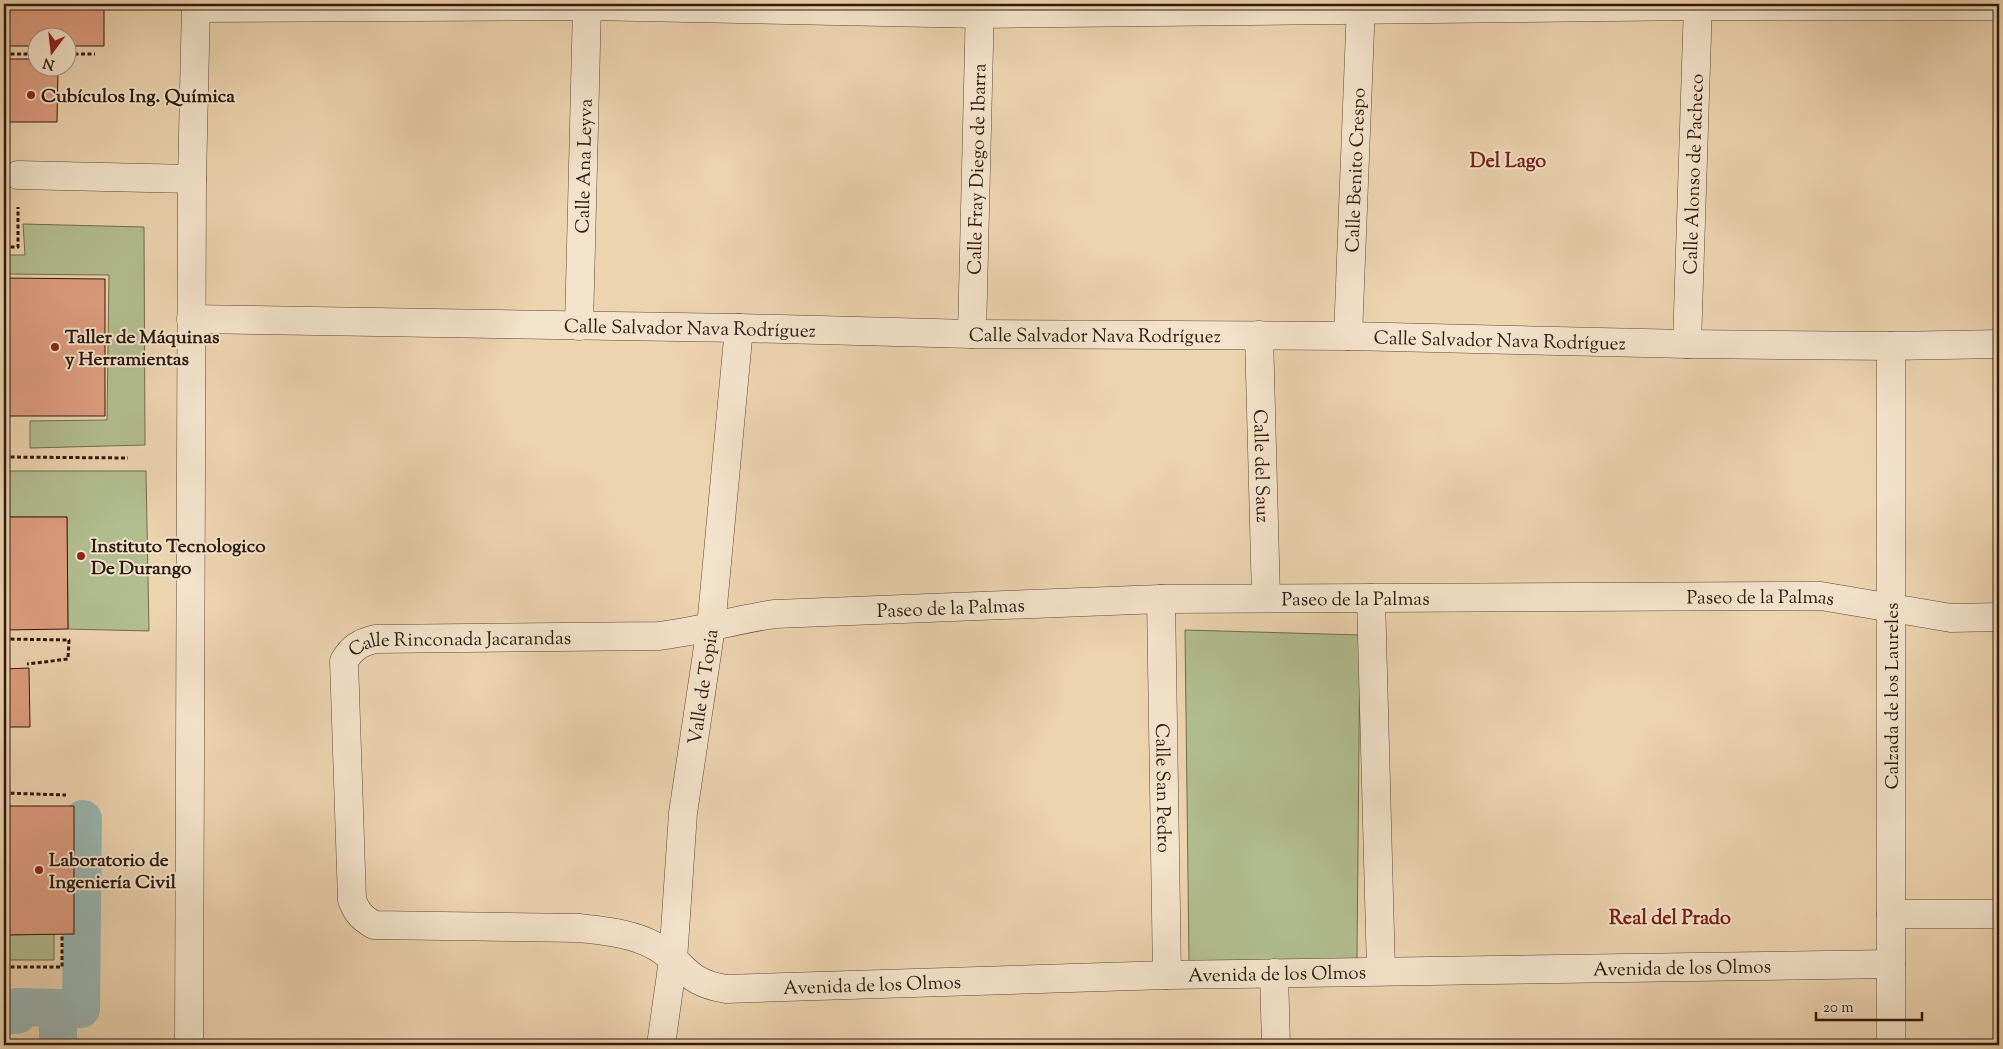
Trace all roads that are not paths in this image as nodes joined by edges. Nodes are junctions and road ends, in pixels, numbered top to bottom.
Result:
1 (1698, 5) edge
2 (1999, 5) edge
3 (196, 6) edge
4 (587, 6) junction
5 (1361, 8) edge
6 (981, 9) edge
7 (18, 175) road end
8 (192, 179) junction
9 (191, 320) junction
10 (579, 326) junction
11 (739, 328) junction
12 (972, 334) junction
13 (1260, 335) junction
14 (1348, 336) junction
15 (1687, 344) junction
16 (1999, 344) edge
17 (1891, 346) junction
18 (1266, 598) junction
19 (1371, 598) junction
20 (1161, 599) junction
21 (1890, 609) junction
22 (1999, 617) edge
23 (711, 627) junction
24 (1891, 914) junction
25 (1999, 914) edge
26 (673, 960) junction
27 (1891, 964) junction
28 (1381, 972) junction
29 (1274, 973) junction
30 (1167, 975) junction
31 (189, 1045) edge
32 (661, 1045) edge
33 (1276, 1045) edge
34 (1891, 1045) edge

1 - 2 street
1 - 5 street
1 - 15 street, Calle Alonso de Pacheco
3 - 4 street
3 - 8 street
4 - 6 street
4 - 10 street, Calle Ana Leyva
5 - 6 street
5 - 14 street, Calle Benito Crespo
6 - 12 street, Calle Fray Diego de Ibarra
7 - 8 street
8 - 9 street
9 - 10 street, Calle Salvador Nava Rodríguez
9 - 31 street
10 - 11 street, Calle Salvador Nava Rodríguez
11 - 12 street, Calle Salvador Nava Rodríguez
11 - 23 street, Valle de Topia
12 - 13 street, Calle Salvador Nava Rodríguez
13 - 14 street, Calle Salvador Nava Rodríguez
13 - 18 street, Calle del Sauz
14 - 15 street, Calle Salvador Nava Rodríguez
15 - 17 street, Calle Salvador Nava Rodríguez
16 - 17 street, Calle Salvador Nava Rodríguez
17 - 21 street, Calzada de los Laureles
18 - 19 street, Paseo de la Palmas
18 - 20 street, Paseo de la Palmas
19 - 21 street, Paseo de la Palmas
19 - 28 street
20 - 23 street, Paseo de la Palmas
20 - 30 street, Calle San Pedro
21 - 22 street, Paseo de la Palmas
21 - 24 street, Calzada de los Laureles
23 - 26 street, Valle de Topia
23 - 26 street, Calle Rinconada Jacarandas
24 - 25 street
24 - 27 street, Calzada de los Laureles
26 - 30 street, Avenida de los Olmos
26 - 32 street, Valle de Topia
27 - 28 street, Avenida de los Olmos
27 - 34 street, Calzada de los Laureles
28 - 29 street, Avenida de los Olmos
29 - 30 street, Avenida de los Olmos
29 - 33 street

